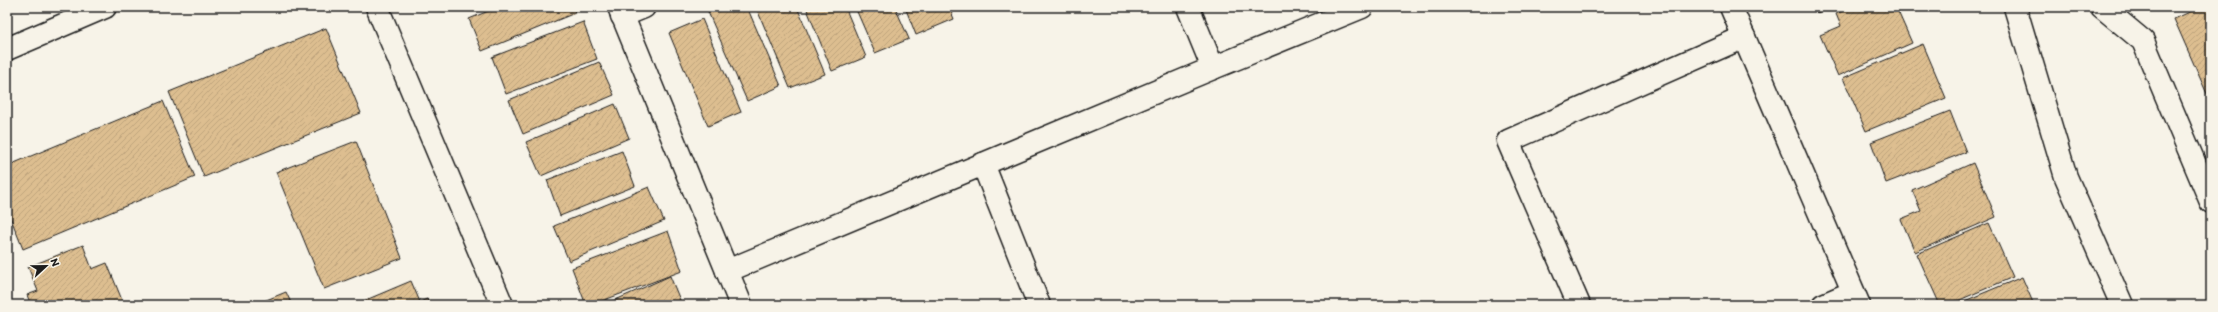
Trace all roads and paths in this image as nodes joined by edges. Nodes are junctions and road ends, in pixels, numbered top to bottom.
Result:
1 (105, 7) edge
2 (378, 7) edge
3 (644, 7) edge
4 (1188, 7) edge
5 (1362, 7) edge
6 (1731, 7) edge
7 (2015, 7) edge
8 (2102, 7) edge
9 (620, 12) edge
10 (1744, 37) junction
11 (7, 49) edge
12 (1214, 68) junction
13 (983, 164) junction
14 (2211, 202) edge
15 (727, 271) junction
16 (1856, 298) edge
17 (502, 305) edge
18 (741, 305) edge
19 (1039, 305) edge
20 (1579, 305) edge
21 (1823, 305) edge
22 (2122, 305) edge

1 - 11 street
2 - 17 street
3 - 9 street
4 - 12 street
5 - 12 street
6 - 10 street
7 - 22 street
8 - 14 street
9 - 15 street
10 - 16 street
10 - 20 street
12 - 13 street
13 - 15 street
13 - 19 street
15 - 18 street
16 - 21 street

